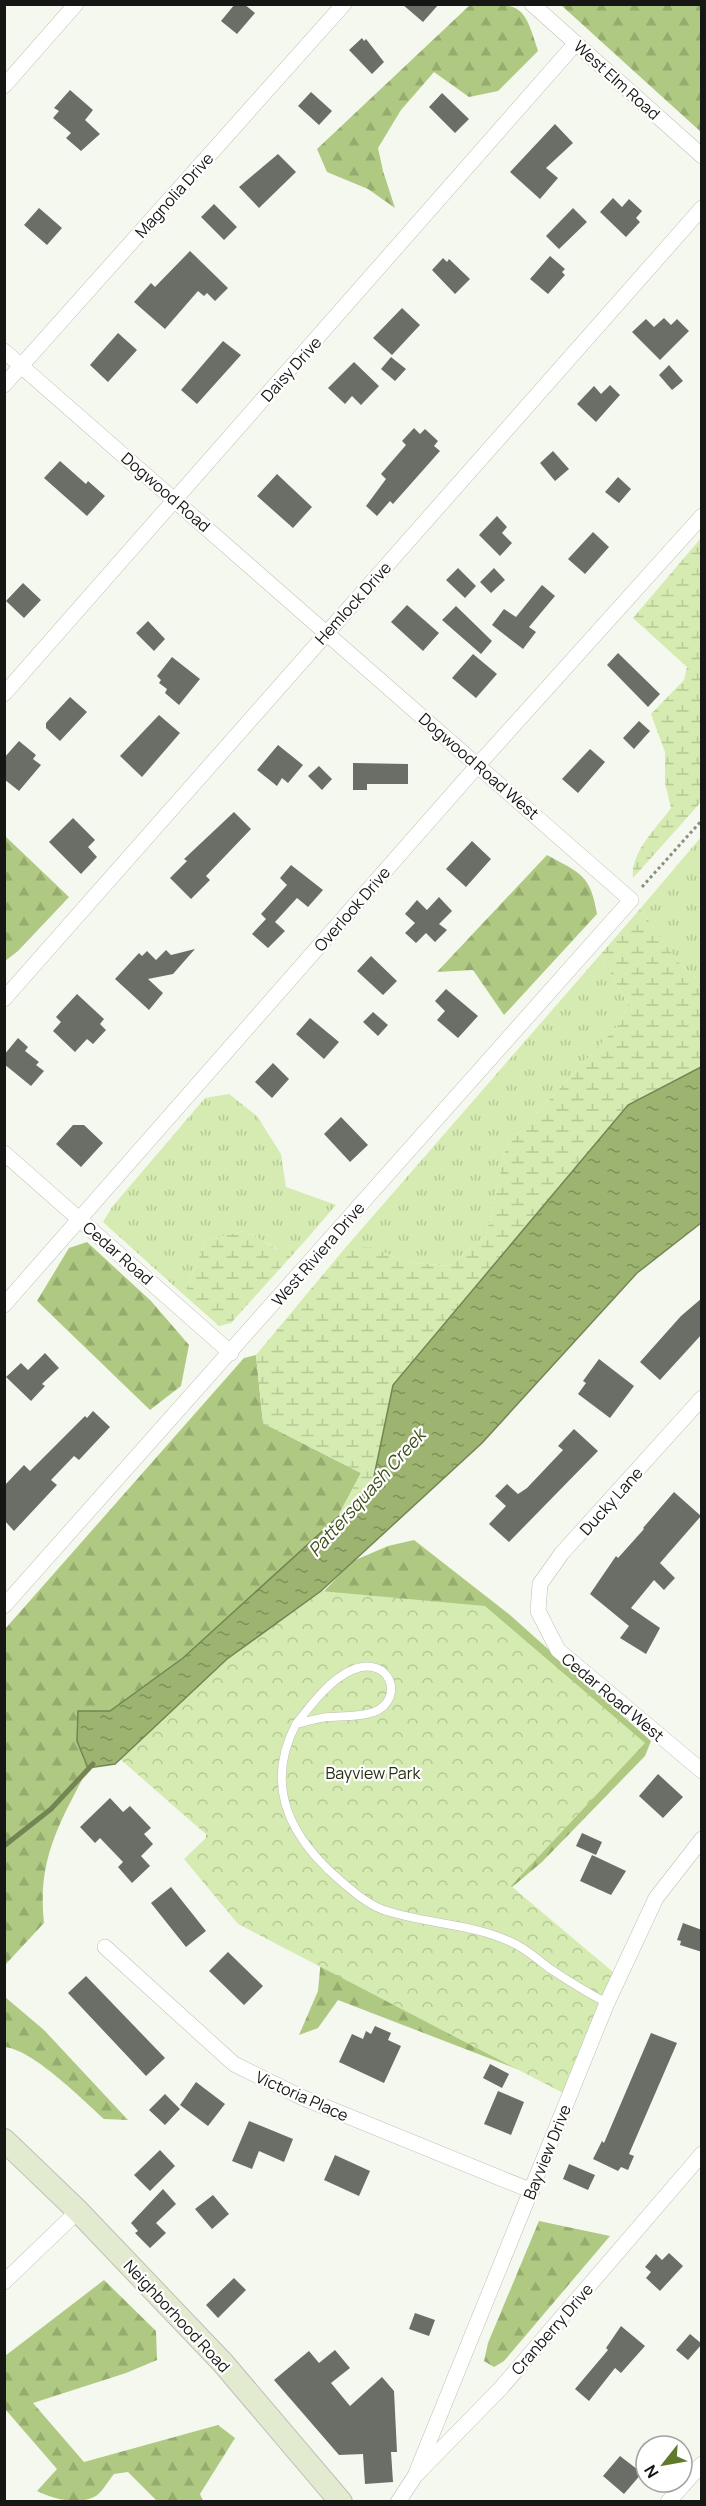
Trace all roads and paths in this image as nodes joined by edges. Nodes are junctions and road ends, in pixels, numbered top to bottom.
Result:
1 (76, 4) edge
2 (344, 4) edge
3 (532, 4) edge
4 (576, 43) junction
5 (4, 86) edge
6 (702, 156) edge
7 (702, 208) edge
8 (4, 351) edge
9 (22, 366) junction
10 (4, 385) edge
11 (174, 499) junction
12 (702, 516) edge
13 (328, 632) junction
14 (4, 694) edge
15 (478, 765) junction
16 (702, 820) edge
17 (631, 900) junction
18 (4, 999) edge
19 (4, 1153) edge
20 (80, 1220) junction
21 (4, 1305) edge
22 (231, 1353) junction
23 (702, 1398) edge
24 (4, 1606) edge
25 (538, 1611) joint
26 (296, 1724) junction
27 (702, 1771) edge
28 (702, 1839) edge
29 (105, 1947) dead end
30 (607, 2003) junction
31 (4, 2140) edge
32 (702, 2154) edge
33 (532, 2191) junction
34 (78, 2211) junction
35 (4, 2282) edge
36 (702, 2464) edge
37 (415, 2476) junction
38 (341, 2502) edge
39 (398, 2502) edge
40 (668, 2502) edge

1 - 5 street
2 - 9 street, Magnolia Drive
3 - 4 street, West Elm Road
4 - 6 street, West Elm Road
4 - 11 street, Daisy Drive
7 - 13 street, Hemlock Drive
8 - 9 street, Dogwood Road
9 - 10 street, Magnolia Drive
9 - 11 street, Dogwood Road
11 - 13 street, Dogwood Road
11 - 14 street, Daisy Drive
12 - 15 street, Overlook Drive
13 - 15 street, Dogwood Road West
13 - 18 street, Hemlock Drive
15 - 17 street, Dogwood Road West
15 - 20 street, Overlook Drive
16 - 17 path
17 - 22 street, West Riviera Drive
19 - 20 street, Cedar Road
20 - 21 street, Overlook Drive
20 - 22 street, Cedar Road
22 - 24 street, West Riviera Drive
23 - 25 street, Ducky Lane
25 - 27 street, Cedar Road West
26 - 26 lane
26 - 30 lane
28 - 30 street, Bayview Drive
29 - 33 street, Victoria Place
30 - 33 street, Bayview Drive
31 - 34 street, Neighborhood Road
32 - 37 street, Cranberry Drive
33 - 37 street, Bayview Drive
34 - 35 street
34 - 38 street, Neighborhood Road
36 - 40 street
37 - 39 street, Cranberry Drive

